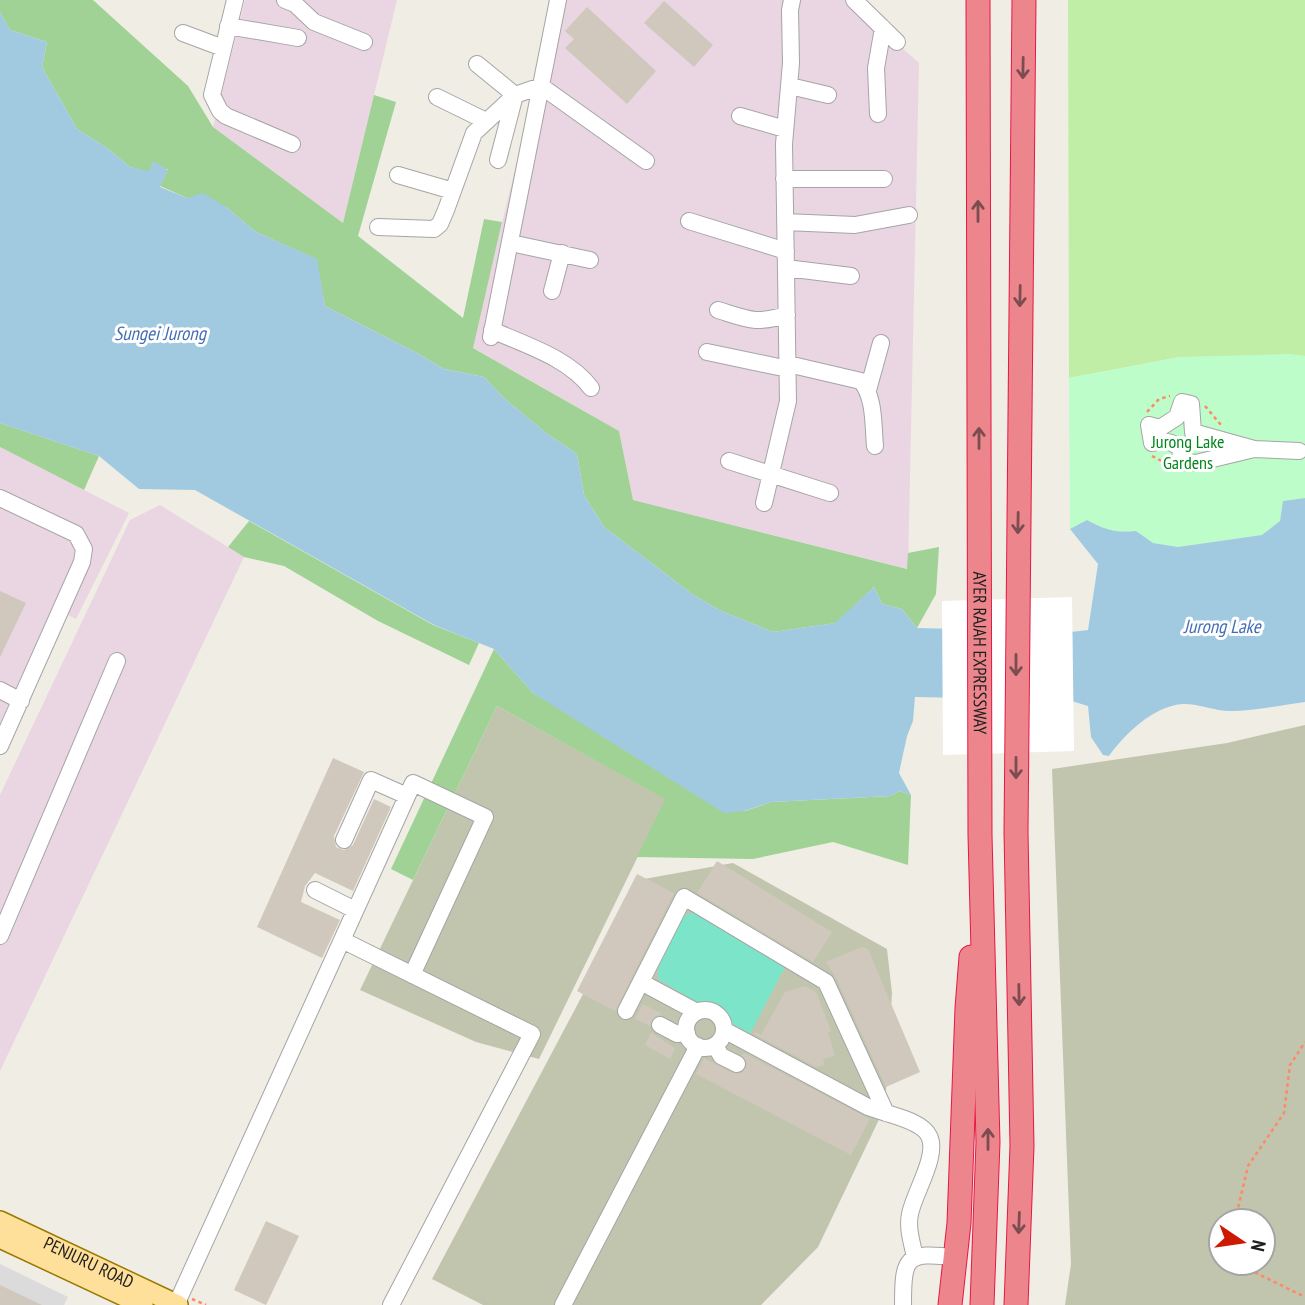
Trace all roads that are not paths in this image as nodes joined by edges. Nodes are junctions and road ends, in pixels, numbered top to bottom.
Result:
1 (235, 0) edge
2 (285, 0) edge
3 (558, 0) edge
4 (792, 0) edge
5 (854, 0) edge
6 (978, 0) edge
7 (1024, 0) edge
8 (228, 26) junction
9 (883, 28) junction
10 (183, 33) dead end
11 (298, 38) dead end
12 (897, 42) dead end
13 (364, 43) dead end
14 (223, 48) junction
15 (477, 64) dead end
16 (541, 86) junction
17 (790, 86) junction
18 (515, 95) junction
19 (828, 95) dead end
20 (437, 97) dead end
21 (878, 114) dead end
22 (740, 116) dead end
23 (486, 121) junction
24 (785, 129) junction
25 (292, 144) dead end
26 (498, 160) dead end
27 (646, 161) dead end
28 (398, 175) dead end
29 (784, 178) junction
30 (884, 178) dead end
31 (453, 191) junction
32 (909, 215) dead end
33 (689, 221) dead end
34 (785, 222) junction
35 (378, 227) dead end
36 (511, 243) junction
37 (786, 251) junction
38 (562, 253) junction
39 (590, 260) dead end
40 (786, 268) junction
41 (851, 276) dead end
42 (552, 291) dead end
43 (719, 310) dead end
44 (787, 315) junction
45 (881, 343) dead end
46 (707, 352) dead end
47 (788, 367) junction
48 (591, 388) dead end
49 (868, 390) junction
50 (875, 446) dead end
51 (1254, 449) junction
52 (1299, 451) dead end
53 (729, 461) dead end
54 (771, 475) junction
55 (830, 493) dead end
56 (0, 498) edge
57 (764, 503) dead end
58 (117, 661) dead end
59 (0, 690) edge
60 (21, 701) junction
61 (0, 746) edge
62 (407, 796) junction
63 (980, 835) junction
64 (344, 840) dead end
65 (315, 890) dead end
66 (355, 910) junction
67 (0, 936) edge
68 (342, 940) junction
69 (412, 975) junction
70 (641, 982) junction
71 (626, 1011) dead end
72 (697, 1012) junction
73 (660, 1025) dead end
74 (720, 1038) junction
75 (692, 1040) junction
76 (737, 1064) dead end
77 (886, 1113) junction
78 (0, 1221) edge
79 (0, 1238) edge
80 (915, 1257) junction
81 (956, 1257) junction
82 (144, 1305) edge
83 (177, 1305) edge
84 (391, 1305) edge
85 (563, 1305) edge
86 (903, 1305) edge
87 (950, 1305) edge
88 (982, 1305) edge
89 (1016, 1305) edge

1 - 8 street
2 - 13 street
3 - 16 street
4 - 17 street
5 - 9 street
63 -> 6 highway, AYER RAJAH EXPRESSWAY
7 -> 89 highway, AYER RAJAH EXPRESSWAY
8 - 11 street
8 - 14 street
9 - 12 street
9 - 21 street
10 - 14 street
14 - 25 street
15 - 18 street
16 - 18 street
16 - 27 street
16 - 36 street
17 - 19 street
17 - 24 street
18 - 23 street
18 - 26 street
20 - 23 street
22 - 24 street
23 - 31 street
24 - 29 street
28 - 31 street
29 - 30 street
29 - 34 street
31 - 35 street
32 - 34 street
33 - 37 street
34 - 37 street
36 - 38 street
36 - 48 street
37 - 40 street
38 - 39 street
38 - 42 street
40 - 41 street
40 - 44 street
43 - 44 street
44 - 47 street
45 - 49 street
46 - 47 street
47 - 49 street
47 - 54 street
49 - 50 street
51 - 51 street
51 - 52 street
53 - 54 street
54 - 55 street
54 - 57 street
56 - 60 street
58 - 67 street
59 - 60 street
60 - 61 street
62 - 64 street
62 - 66 street
62 - 69 street
63 - 81 highway
88 -> 63 highway, AYER RAJAH EXPRESSWAY
65 - 66 street
66 - 68 street
68 - 69 street
68 - 83 street
69 - 84 street
70 - 71 street
70 - 72 street
70 - 77 street
72 - 74 street
72 - 75 street
73 - 75 street
74 - 75 street
74 - 76 street
74 - 77 street
75 - 85 street
77 - 80 street
78 - 83 main road, PENJURU ROAD
79 - 82 main road, PENJURU ROAD
80 - 81 street
80 - 86 street
81 - 87 highway

